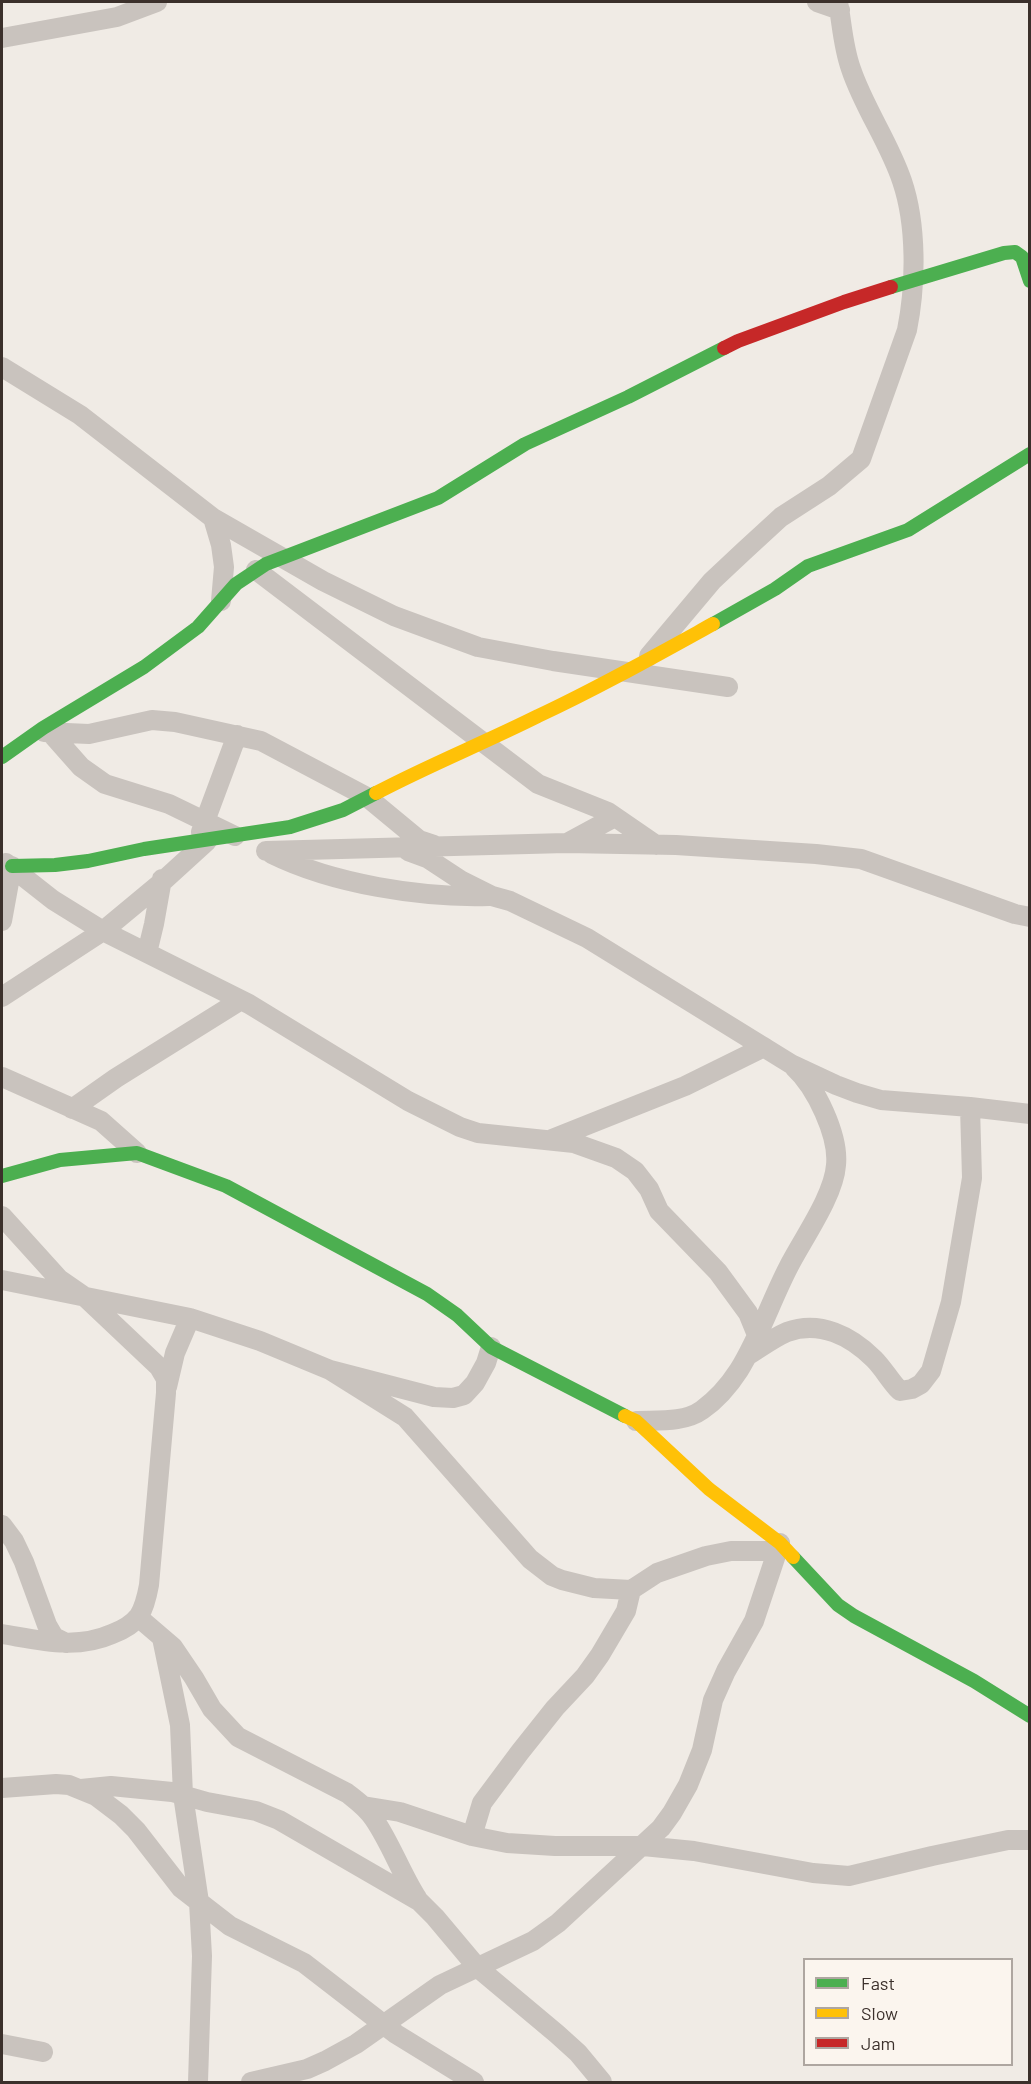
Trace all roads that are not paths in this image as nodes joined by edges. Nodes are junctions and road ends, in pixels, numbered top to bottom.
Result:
1 (157, 2) edge
2 (817, 2) edge
3 (839, 6) edge
4 (2, 38) edge
5 (1029, 281) edge
6 (912, 282) junction
7 (2, 367) edge
8 (1029, 454) edge
9 (213, 518) junction
10 (282, 557) junction
11 (256, 570) junction
12 (221, 601) junction
13 (645, 660) junction
14 (628, 671) junction
15 (728, 687) dead end
16 (44, 732) junction
17 (237, 735) junction
18 (482, 742) junction
19 (2, 745) edge
20 (2, 757) edge
21 (367, 797) junction
22 (615, 817) junction
23 (203, 835) junction
24 (235, 836) junction
25 (566, 843) junction
26 (167, 845) junction
27 (656, 845) junction
28 (440, 847) junction
29 (400, 848) junction
30 (266, 851) junction
31 (7, 863) edge
32 (162, 882) junction
33 (492, 896) junction
34 (1029, 917) edge
35 (2, 921) edge
36 (103, 931) junction
37 (147, 953) junction
38 (2, 997) edge
39 (241, 1000) junction
40 (764, 1047) junction
41 (791, 1064) junction
42 (2, 1077) edge
43 (970, 1107) junction
44 (72, 1109) junction
45 (1029, 1114) edge
46 (547, 1141) junction
47 (137, 1153) junction
48 (2, 1176) edge
49 (2, 1216) edge
50 (2, 1280) edge
51 (85, 1297) junction
52 (190, 1318) junction
53 (757, 1335) junction
54 (491, 1347) junction
55 (747, 1356) junction
56 (330, 1370) junction
57 (166, 1393) junction
58 (636, 1421) junction
59 (2, 1526) edge
60 (8, 1546) edge
61 (778, 1547) junction
62 (631, 1590) junction
63 (138, 1617) junction
64 (2, 1634) edge
65 (162, 1638) junction
66 (68, 1644) junction
67 (1029, 1716) edge
68 (2, 1788) edge
69 (81, 1790) junction
70 (183, 1795) junction
71 (363, 1806) junction
72 (472, 1836) junction
73 (1027, 1839) edge
74 (643, 1845) junction
75 (419, 1901) junction
76 (199, 1902) junction
77 (477, 1967) junction
78 (383, 2024) junction
79 (2, 2044) edge
80 (44, 2052) dead end
81 (198, 2082) edge
82 (251, 2082) edge
83 (474, 2082) edge
84 (602, 2082) edge

1 - 4 street
2 - 3 street
3 - 6 street
5 - 6 street
6 - 10 street
6 - 13 street
7 - 9 street
8 - 13 street
9 - 10 street
9 - 12 street
10 - 11 street
10 - 14 street
11 - 12 street
11 - 18 street
12 - 16 street
13 - 14 street
14 - 15 street
14 - 18 street
16 - 17 street
16 - 19 street
16 - 20 street
16 - 23 street
17 - 21 street
17 - 23 street
18 - 21 street
18 - 22 street
21 - 24 street
21 - 28 street
22 - 25 street
22 - 27 street
23 - 24 street
23 - 26 street
23 - 32 street
24 - 30 street
25 - 27 street
25 - 28 street
26 - 31 street
26 - 32 street
27 - 34 street
28 - 29 street
29 - 30 street
29 - 33 street
30 - 33 street
31 - 35 street
31 - 36 street
32 - 36 street
32 - 37 street
33 - 40 street
36 - 37 street
36 - 38 street
37 - 39 street
39 - 44 street
39 - 46 street
40 - 41 street
40 - 46 street
41 - 43 street
41 - 53 street
42 - 44 street
43 - 45 street
43 - 55 street
44 - 47 street
46 - 53 street
47 - 48 street
47 - 54 street
49 - 51 street
50 - 51 street
51 - 52 street
51 - 57 street
52 - 56 street
52 - 57 street
53 - 55 street
54 - 56 street
54 - 58 street
55 - 58 street
56 - 62 street
57 - 63 street
58 - 61 street
59 - 60 street
60 - 66 street
61 - 62 street
61 - 67 street
61 - 74 street
62 - 72 street
63 - 65 street
63 - 66 street
64 - 66 street
65 - 70 street
65 - 71 street
68 - 69 street
69 - 70 street
69 - 76 street
70 - 75 street
70 - 76 street
71 - 72 street
71 - 75 street
72 - 74 street
73 - 74 street
74 - 77 street
75 - 77 street
76 - 78 street
76 - 81 street
77 - 78 street
77 - 84 street
78 - 82 street
78 - 83 street
79 - 80 street

